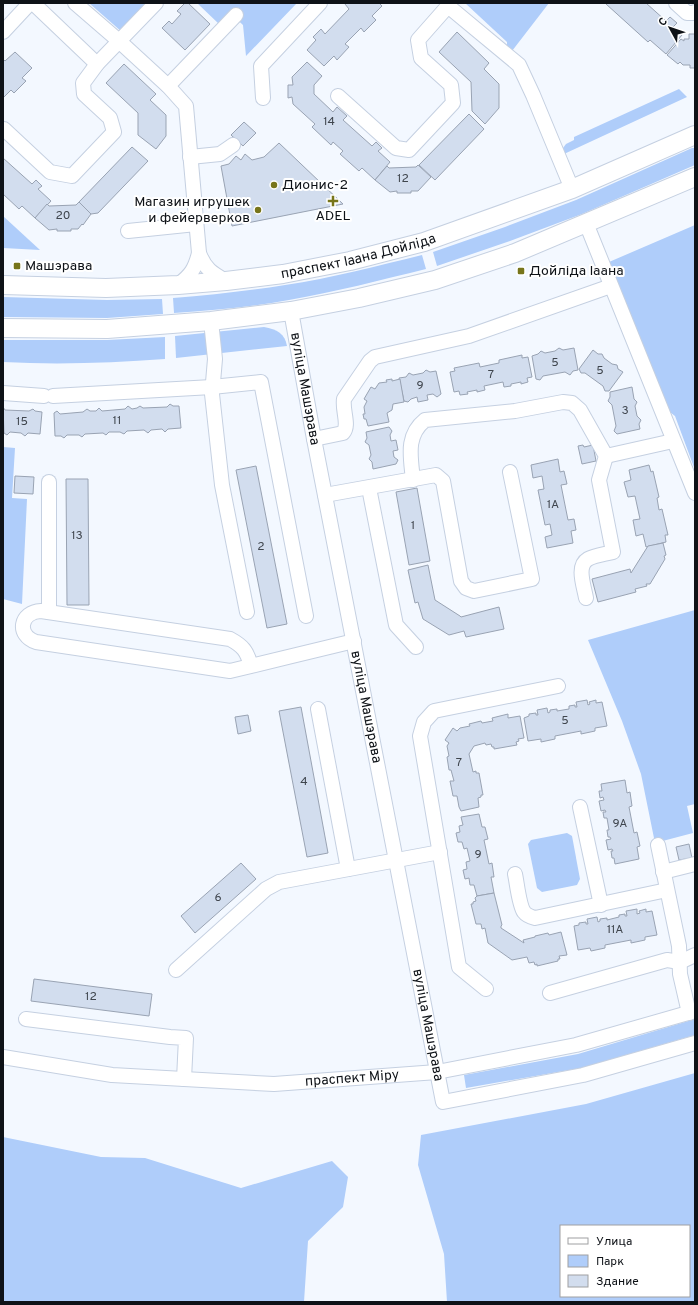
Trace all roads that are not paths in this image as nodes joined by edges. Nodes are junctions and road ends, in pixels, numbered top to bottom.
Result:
1 (31, 3) edge
2 (75, 3) edge
3 (156, 3) edge
4 (320, 3) edge
5 (676, 3) edge
6 (447, 5) edge
7 (695, 12) edge
8 (236, 15) dead end
9 (3, 32) edge
10 (119, 41) junction
11 (97, 64) junction
12 (168, 86) junction
13 (338, 96) dead end
14 (263, 98) dead end
15 (4, 129) dead end
16 (695, 135) edge
17 (233, 145) dead end
18 (190, 157) junction
19 (695, 177) edge
20 (572, 189) junction
21 (196, 224) junction
22 (586, 224) junction
23 (128, 231) dead end
24 (199, 253) junction
25 (226, 281) junction
26 (3, 285) edge
27 (178, 285) junction
28 (612, 286) junction
29 (291, 311) junction
30 (211, 321) junction
31 (3, 328) edge
32 (212, 387) junction
33 (3, 394) edge
34 (314, 439) junction
35 (673, 441) junction
36 (606, 456) junction
37 (510, 472) dead end
38 (413, 480) junction
39 (49, 482) dead end
40 (369, 488) junction
41 (695, 492) edge
42 (326, 495) junction
43 (586, 598) dead end
44 (49, 612) junction
45 (247, 612) dead end
46 (306, 616) dead end
47 (354, 641) junction
48 (416, 648) dead end
49 (251, 666) junction
50 (558, 686) dead end
51 (318, 709) dead end
52 (580, 807) dead end
53 (658, 845) dead end
54 (440, 852) junction
55 (396, 859) junction
56 (695, 864) edge
57 (348, 869) junction
58 (663, 872) junction
59 (515, 874) dead end
60 (667, 890) junction
61 (601, 905) junction
62 (695, 955) edge
63 (680, 962) junction
64 (176, 970) dead end
65 (486, 989) dead end
66 (550, 993) dead end
67 (692, 1012) edge
68 (26, 1019) dead end
69 (695, 1043) edge
70 (3, 1057) edge
71 (437, 1072) junction
72 (184, 1079) junction

1 - 9 street
1 - 11 street
2 - 10 street
3 - 10 street
4 - 14 street
5 - 7 street
6 - 13 street
6 - 20 street
8 - 12 street
10 - 11 street
10 - 12 street
11 - 15 street
12 - 18 street
16 - 20 main road, праспект Іаана Дойліда
17 - 18 street
18 - 21 street
19 - 22 main road
20 - 25 main road, праспект Іаана Дойліда
21 - 23 street
21 - 24 street
22 - 28 street
22 - 29 main road
24 - 25 street
24 - 27 street
25 - 27 main road, праспект Іаана Дойліда
26 - 27 main road, праспект Іаана Дойліда
28 - 34 street
28 - 35 street
29 - 30 main road
29 - 34 street, вуліца Машэрава
30 - 31 main road
30 - 32 street
32 - 33 street
32 - 45 street
32 - 46 street
34 - 42 street, вуліца Машэрава
35 - 36 street
35 - 41 street
36 - 38 street
36 - 43 street
37 - 38 street
38 - 40 street
39 - 44 street
40 - 42 street
40 - 48 street
42 - 47 street, вуліца Машэрава
44 - 49 street
44 - 49 street
47 - 49 street
47 - 55 street, вуліца Машэрава
50 - 54 street
51 - 57 street
52 - 61 street
53 - 58 street
54 - 55 street
54 - 65 street
55 - 57 street
55 - 71 street, вуліца Машэрава
56 - 58 street
57 - 64 street
58 - 60 street
59 - 61 street
60 - 61 street
60 - 63 street
62 - 63 street
63 - 66 street
63 - 67 street
67 - 71 street, праспект Міру
68 - 72 street
69 - 71 street, вуліца Машэрава
70 - 72 street, праспект Міру
71 - 72 street, праспект Міру

